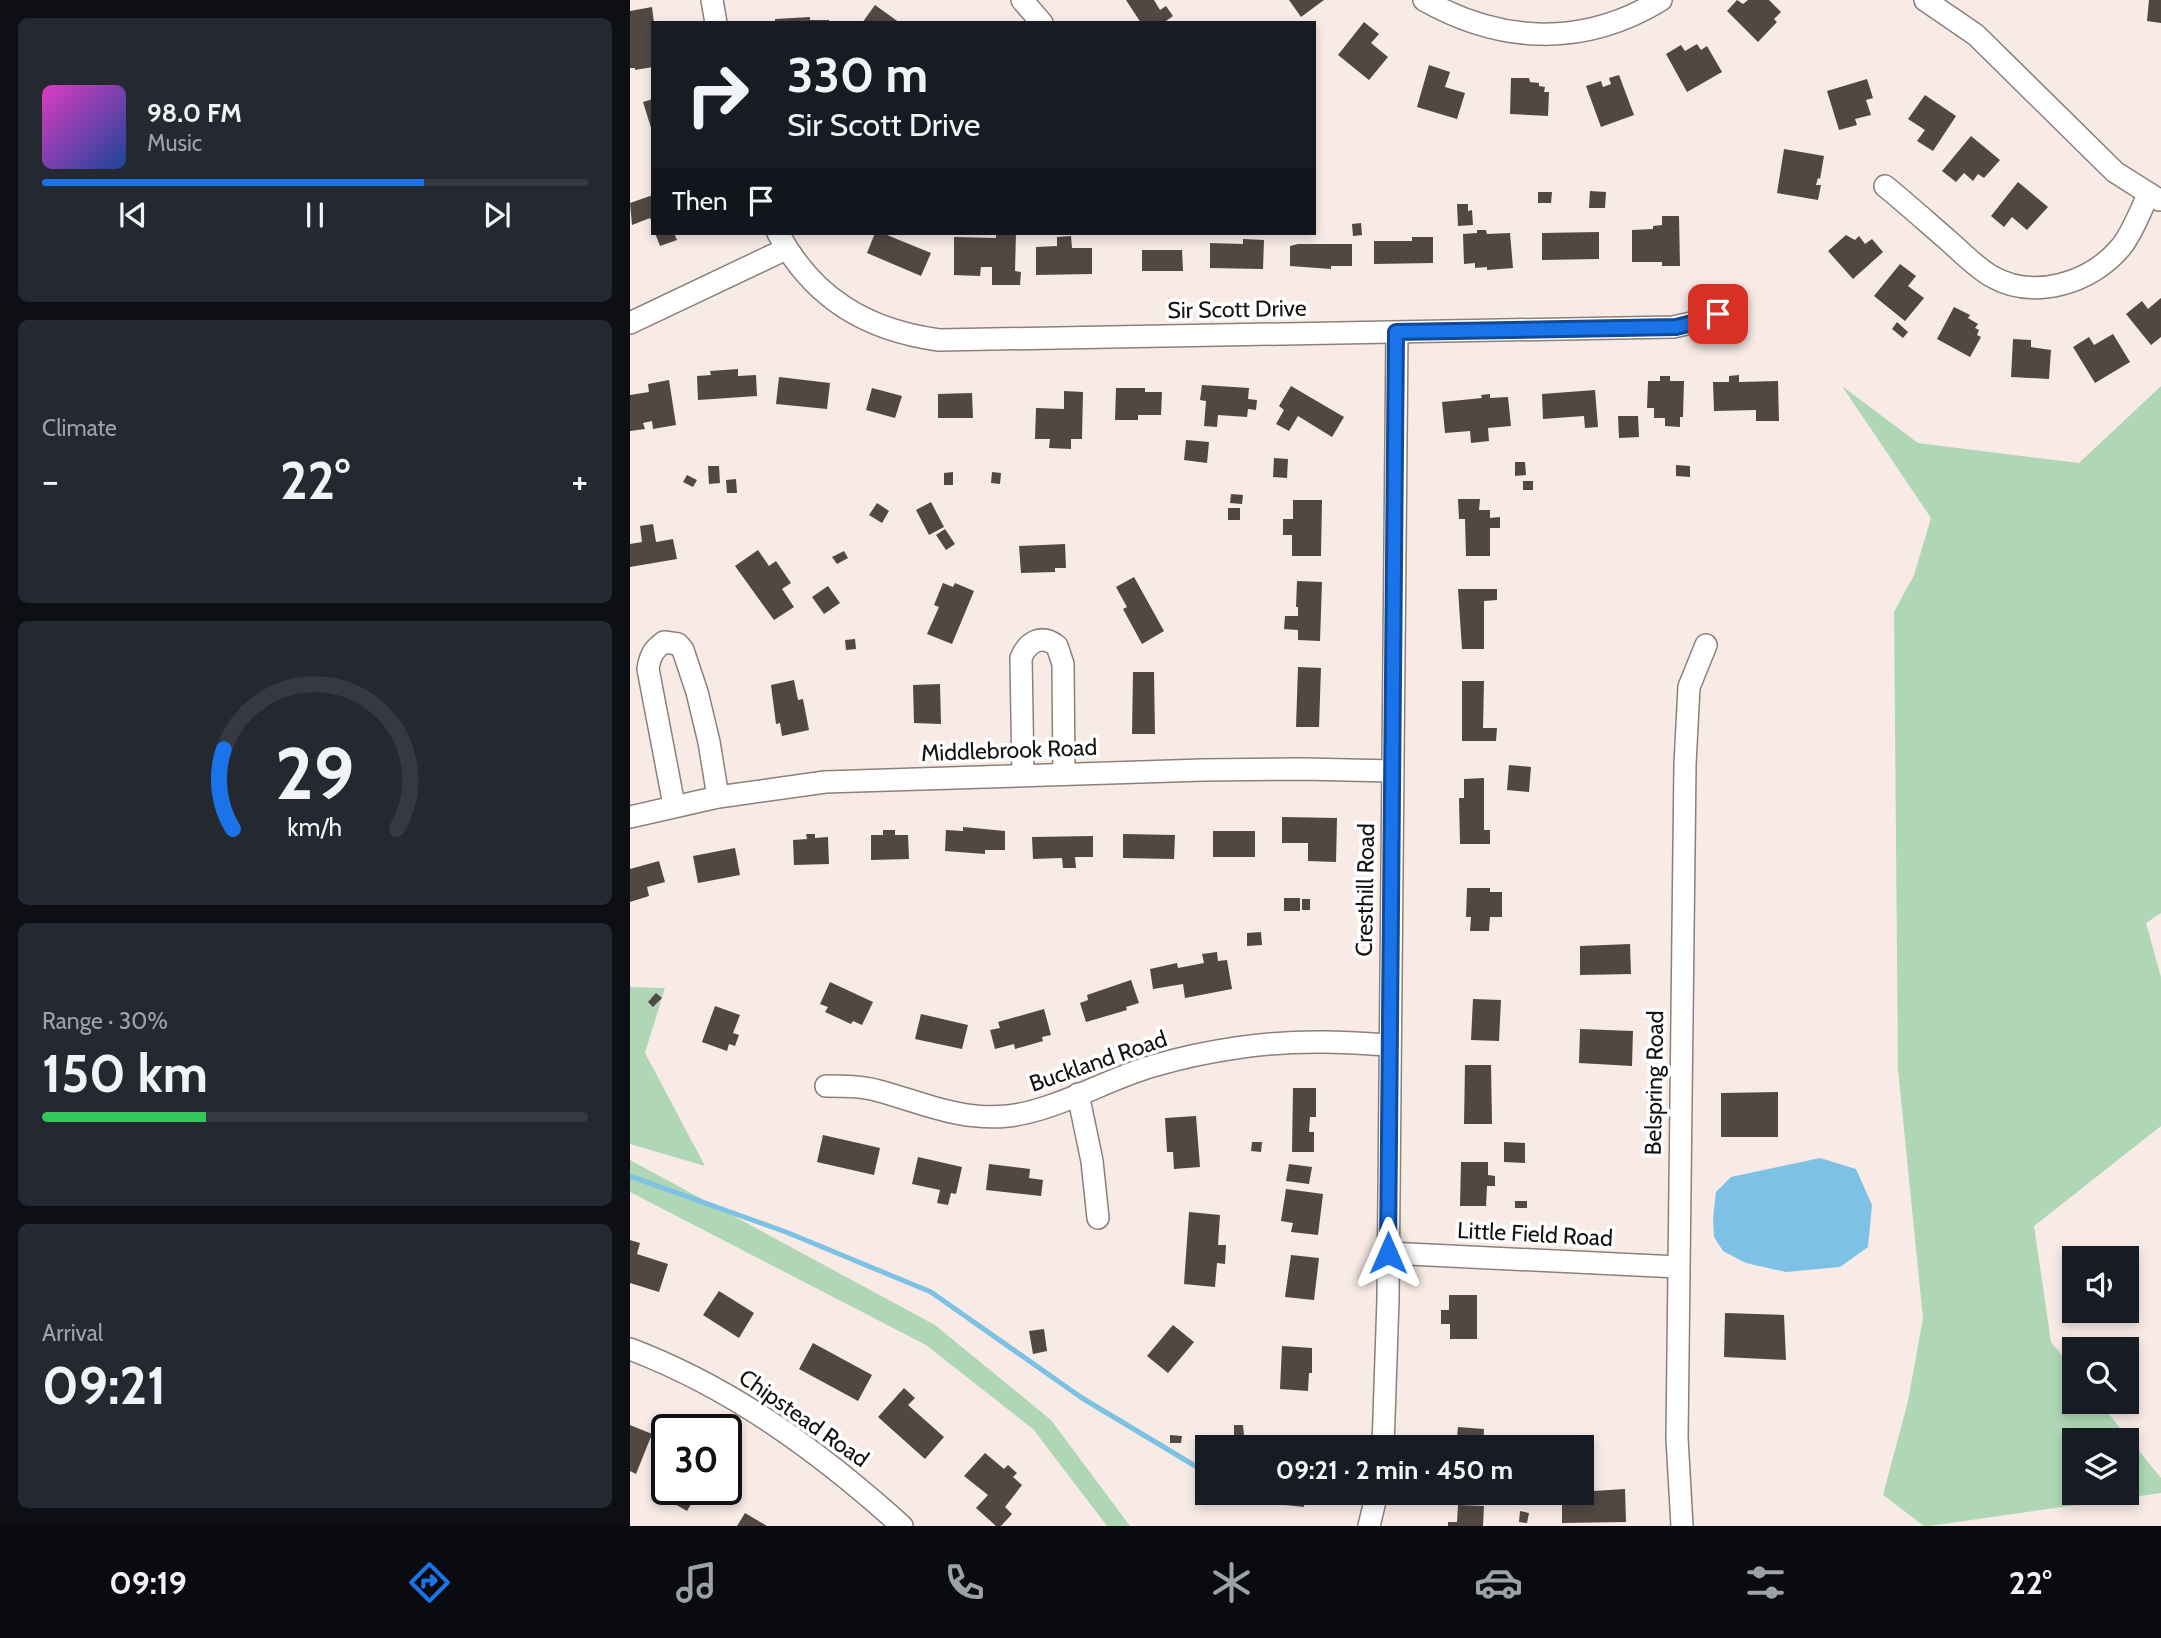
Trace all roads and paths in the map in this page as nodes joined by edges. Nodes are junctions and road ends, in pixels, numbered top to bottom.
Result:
1 (712, 0) edge
2 (1022, 0) edge
3 (1424, 0) edge
4 (1661, 0) edge
5 (1925, 0) edge
6 (716, 21) edge
7 (1040, 21) edge
8 (1885, 186) dead end
9 (2155, 198) edge
10 (782, 241) edge
11 (1735, 306) dead end
12 (630, 323) edge
13 (1396, 332) junction
14 (1706, 645) dead end
15 (1394, 771) junction
16 (1064, 774) junction
17 (1023, 775) junction
18 (718, 797) junction
19 (674, 805) junction
20 (630, 817) edge
21 (1389, 1045) junction
22 (826, 1086) dead end
23 (1078, 1094) junction
24 (1098, 1217) dead end
25 (1388, 1253) junction
26 (1678, 1267) junction
27 (630, 1349) edge
28 (1383, 1435) edge
29 (1374, 1505) edge
30 (902, 1526) edge
31 (1369, 1526) edge
32 (1682, 1526) edge

1 - 6 street
2 - 7 street
3 - 4 street
5 - 9 street
8 - 9 street
10 - 12 street
10 - 13 street, Sir Scott Drive
11 - 13 street, Sir Scott Drive
13 - 15 street, Cresthill Road
14 - 26 street, Belspring Road
15 - 16 street, Middlebrook Road
15 - 21 street, Cresthill Road
16 - 17 street, Middlebrook Road
16 - 17 street
17 - 18 street, Middlebrook Road
18 - 19 street, Middlebrook Road
18 - 19 street
19 - 20 street, Middlebrook Road
21 - 23 street, Buckland Road
21 - 25 street, Cresthill Road
22 - 23 street, Buckland Road
23 - 24 street
25 - 26 street, Little Field Road
25 - 28 street, Cresthill Road
26 - 32 street, Belspring Road
27 - 30 street, Chipstead Road
29 - 31 street

